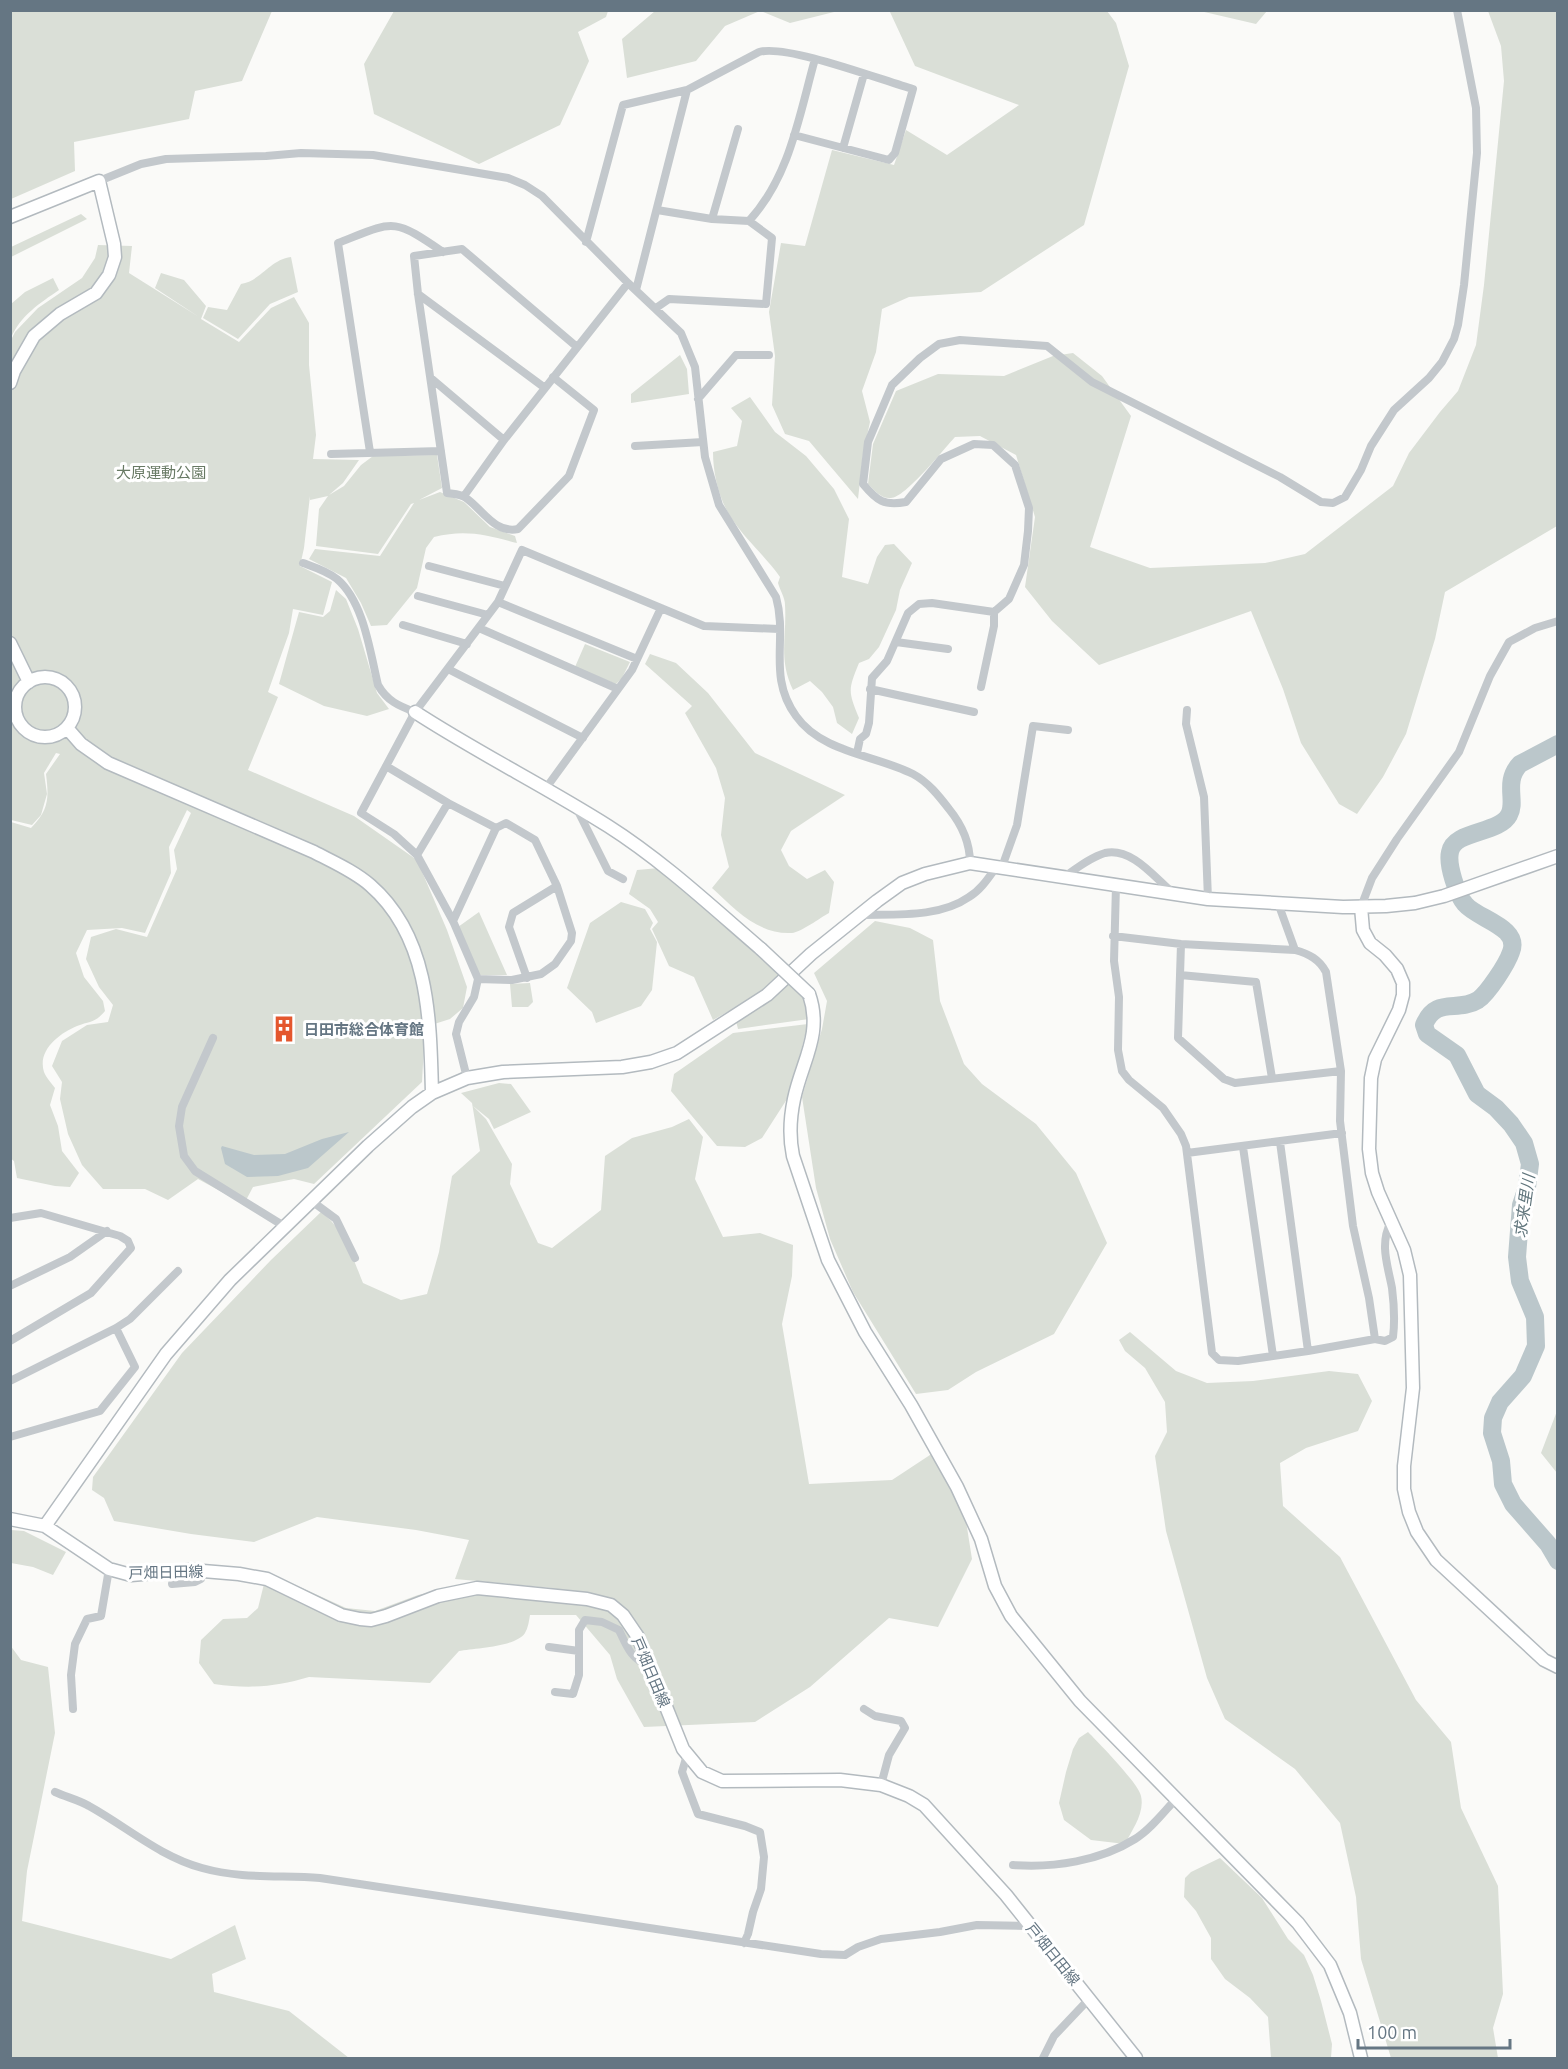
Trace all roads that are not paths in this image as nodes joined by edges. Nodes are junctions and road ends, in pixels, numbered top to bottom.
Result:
1 (1457, 10) edge
2 (815, 59) junction
3 (864, 74) junction
4 (687, 90) junction
5 (738, 129) dead end
6 (794, 135) junction
7 (843, 148) junction
8 (99, 181) junction
9 (657, 210) junction
10 (10, 217) edge
11 (712, 219) junction
12 (749, 221) junction
13 (586, 242) junction
14 (443, 252) junction
15 (628, 283) junction
16 (636, 290) junction
17 (418, 294) junction
18 (656, 308) junction
19 (577, 347) junction
20 (769, 355) dead end
21 (553, 378) junction
22 (432, 379) junction
23 (10, 383) edge
24 (545, 388) junction
25 (698, 399) junction
26 (504, 440) junction
27 (703, 442) junction
28 (635, 446) dead end
29 (441, 451) junction
30 (370, 453) junction
31 (331, 454) dead end
32 (464, 496) junction
33 (303, 562) dead end
34 (429, 566) dead end
35 (505, 586) junction
36 (418, 596) dead end
37 (498, 602) junction
38 (661, 608) junction
39 (994, 612) junction
40 (488, 615) junction
41 (1557, 621) edge
42 (404, 625) dead end
43 (479, 628) junction
44 (779, 629) junction
45 (896, 642) junction
46 (10, 644) edge
47 (467, 644) junction
48 (948, 649) dead end
49 (637, 659) junction
50 (448, 669) junction
51 (29, 682) junction
52 (981, 687) dead end
53 (618, 689) junction
54 (870, 689) junction
55 (1187, 710) dead end
56 (415, 712) junction
57 (974, 712) dead end
58 (67, 728) junction
59 (1068, 730) dead end
60 (583, 738) junction
61 (858, 753) junction
62 (386, 766) junction
63 (546, 788) junction
64 (448, 803) junction
65 (576, 807) junction
66 (496, 828) junction
67 (417, 855) junction
68 (1557, 856) edge
69 (970, 863) junction
70 (999, 866) junction
71 (1064, 877) junction
72 (623, 879) dead end
73 (1116, 885) junction
74 (557, 886) junction
75 (1174, 894) junction
76 (1208, 899) junction
77 (1278, 903) junction
78 (1361, 907) junction
79 (860, 915) junction
80 (453, 921) junction
81 (1113, 936) junction
82 (1181, 944) junction
83 (1295, 950) junction
84 (1180, 975) junction
85 (527, 978) junction
86 (478, 979) junction
87 (213, 1038) dead end
88 (1341, 1071) junction
89 (467, 1078) junction
90 (1272, 1078) junction
91 (432, 1093) junction
92 (1342, 1133) junction
93 (1280, 1142) junction
94 (1243, 1147) junction
95 (1187, 1153) junction
96 (313, 1202) junction
97 (10, 1218) edge
98 (1391, 1222) junction
99 (284, 1226) junction
100 (107, 1231) junction
101 (355, 1258) dead end
102 (178, 1271) dead end
103 (10, 1286) edge
104 (116, 1328) junction
105 (1375, 1339) junction
106 (10, 1341) edge
107 (1308, 1351) junction
108 (1273, 1356) junction
109 (10, 1381) edge
110 (10, 1437) edge
111 (10, 1519) edge
112 (45, 1526) junction
113 (109, 1569) junction
114 (202, 1570) junction
115 (172, 1584) dead end
116 (549, 1647) dead end
117 (579, 1651) junction
118 (649, 1666) junction
119 (1557, 1667) edge
120 (555, 1692) dead end
121 (73, 1709) dead end
122 (864, 1709) dead end
123 (687, 1755) junction
124 (881, 1785) junction
125 (55, 1792) dead end
126 (1176, 1800) junction
127 (1013, 1865) dead end
128 (1031, 1926) junction
129 (744, 1943) junction
130 (1089, 1999) junction
131 (1043, 2058) edge
132 (1136, 2058) edge
133 (1361, 2058) edge

1 - 39 street
2 - 3 street
2 - 4 street
2 - 6 street
3 - 7 street
3 - 7 street
4 - 9 street
4 - 13 street
5 - 11 street
6 - 7 street
6 - 12 street
8 - 10 street
8 - 13 street
8 - 23 street
9 - 11 street
9 - 16 street
11 - 12 street
12 - 18 street
13 - 15 street
14 - 17 street
14 - 19 street
14 - 30 street
15 - 16 street
15 - 19 street
16 - 18 street
17 - 22 street
17 - 24 street
18 - 25 street
19 - 21 street
20 - 25 street
21 - 24 street
21 - 32 street
22 - 26 street
22 - 29 street
24 - 26 street
25 - 27 street
26 - 32 street
27 - 28 street
27 - 44 street
29 - 30 street
29 - 32 street
30 - 31 street
33 - 56 street
34 - 35 street
35 - 37 street
35 - 38 street
36 - 40 street
37 - 40 street
37 - 49 street
38 - 44 street
38 - 49 street
39 - 45 street
39 - 52 street
40 - 43 street
41 - 78 street
42 - 47 street
43 - 47 street
43 - 53 street
44 - 61 street
45 - 48 street
45 - 54 street
46 - 51 street
47 - 50 street
49 - 53 street
50 - 56 street
50 - 60 street
51 - 58 street
51 - 58 street
53 - 60 street
54 - 57 street
54 - 61 street
55 - 76 street
56 - 62 street
56 - 63 street
58 - 91 street
59 - 70 street
60 - 63 street
61 - 69 street
62 - 64 street
62 - 67 street
63 - 65 street
64 - 66 street
64 - 67 street
65 - 72 street
65 - 126 street, bridge
66 - 74 street
66 - 80 street
67 - 80 street
68 - 78 street
69 - 70 street
69 - 79 street
70 - 71 street
70 - 79 street
71 - 73 street
71 - 75 street
73 - 75 street
73 - 81 street
74 - 85 street
74 - 85 street
75 - 76 street
76 - 77 street
77 - 78 street
77 - 83 street
78 - 98 street
79 - 89 street
80 - 86 street
81 - 82 street
81 - 95 street
82 - 83 street
82 - 84 street
83 - 88 street
84 - 90 street
84 - 90 street
85 - 86 street
86 - 89 street
87 - 99 street
88 - 90 street
88 - 92 street
89 - 91 street
91 - 96 street
92 - 93 street
92 - 105 street
93 - 94 street
93 - 107 street
94 - 95 street
94 - 108 street
95 - 108 street
96 - 99 street
96 - 101 street
97 - 100 street
98 - 105 street
98 - 119 street
99 - 112 street
100 - 103 street
100 - 106 street
102 - 104 street
104 - 109 street
104 - 110 street
105 - 107 street
107 - 108 street
111 - 112 street, 戸畑日田線
112 - 113 street, 戸畑日田線
113 - 114 street, 戸畑日田線
113 - 121 street
114 - 115 street
114 - 118 street, 戸畑日田線
116 - 117 street
117 - 118 street
117 - 120 street
118 - 123 street, 戸畑日田線
122 - 124 street
123 - 124 street, 戸畑日田線
123 - 129 street
124 - 128 street, 戸畑日田線
125 - 129 street
126 - 127 street
126 - 133 street
128 - 129 street
128 - 130 street, 戸畑日田線
130 - 131 street
130 - 132 street, 戸畑日田線

